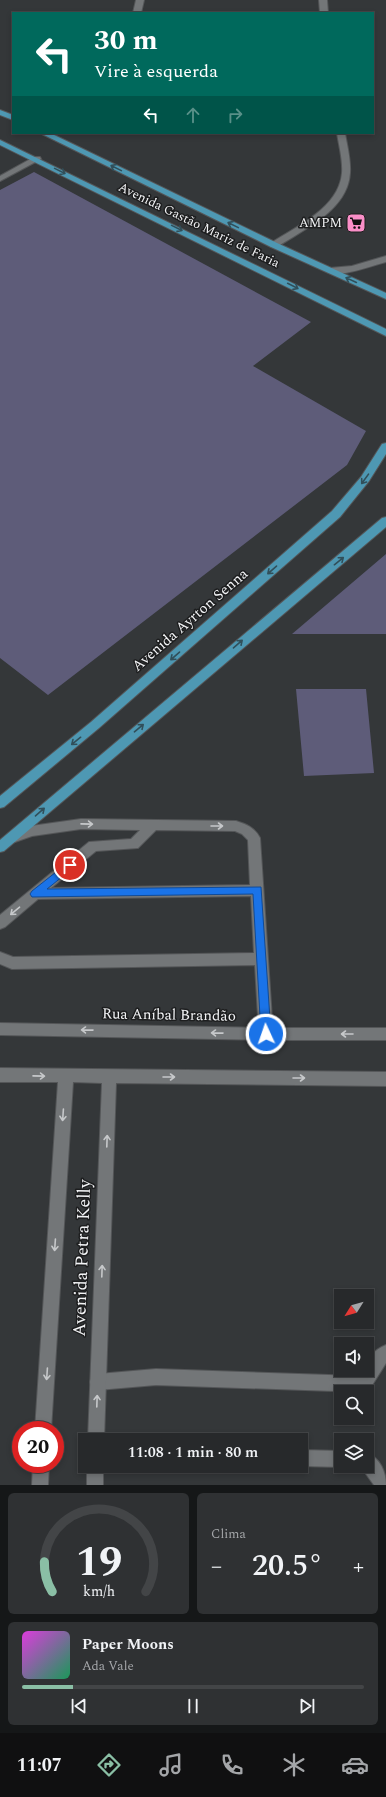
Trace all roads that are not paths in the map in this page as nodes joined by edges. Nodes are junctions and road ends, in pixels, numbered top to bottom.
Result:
1 (140, 0) edge
2 (323, 0) edge
3 (137, 12) edge
4 (324, 12) edge
5 (0, 112) edge
6 (12, 118) edge
7 (46, 134) edge
8 (341, 134) edge
9 (0, 142) edge
10 (37, 159) junction
11 (0, 179) edge
12 (274, 245) junction
13 (386, 259) edge
14 (330, 271) junction
15 (386, 296) edge
16 (386, 332) edge
17 (386, 446) edge
18 (386, 521) edge
19 (0, 804) edge
20 (152, 826) junction
21 (4, 843) edge
22 (257, 890) junction
23 (35, 894) junction
24 (0, 923) edge
25 (0, 958) edge
26 (262, 959) junction
27 (0, 1029) edge
28 (266, 1034) junction
29 (386, 1034) edge
30 (0, 1075) edge
31 (66, 1076) junction
32 (109, 1077) junction
33 (386, 1079) edge
34 (386, 1353) edge
35 (98, 1382) junction
36 (44, 1421) edge
37 (96, 1433) edge
38 (308, 1458) edge
39 (334, 1459) edge
40 (374, 1471) edge
41 (41, 1473) edge
42 (95, 1473) edge
43 (40, 1485) edge
44 (95, 1485) edge
45 (384, 1485) edge

1 - 3 street
2 - 4 street
5 - 6 main road
12 -> 7 main road, Avenida Gastão Mariz de Faria
8 - 12 street
9 - 10 main road, Avenida Gastão Mariz de Faria
10 - 11 street
10 -> 16 main road, Avenida Gastão Mariz de Faria
12 - 14 main road, Avenida Gastão Mariz de Faria
13 - 14 street
15 -> 14 main road, Avenida Gastão Mariz de Faria
17 -> 19 main road, Avenida Ayrton Senna
21 -> 18 main road
21 -> 20 street
20 -> 22 street
20 - 23 street
22 - 23 street
22 - 26 street
23 -> 24 street
25 - 26 street
26 - 28 street
28 -> 27 street, Rua Aníbal Brandão
29 -> 28 street, Rua Aníbal Brandão
30 -> 31 street
31 - 32 street
31 -> 36 street, Avenida Petra Kelly
32 -> 33 street
35 -> 32 street, Avenida Petra Kelly
34 - 35 street
37 -> 35 street, Avenida Petra Kelly
38 - 39 street
40 - 45 street
41 - 43 street
42 - 44 street

